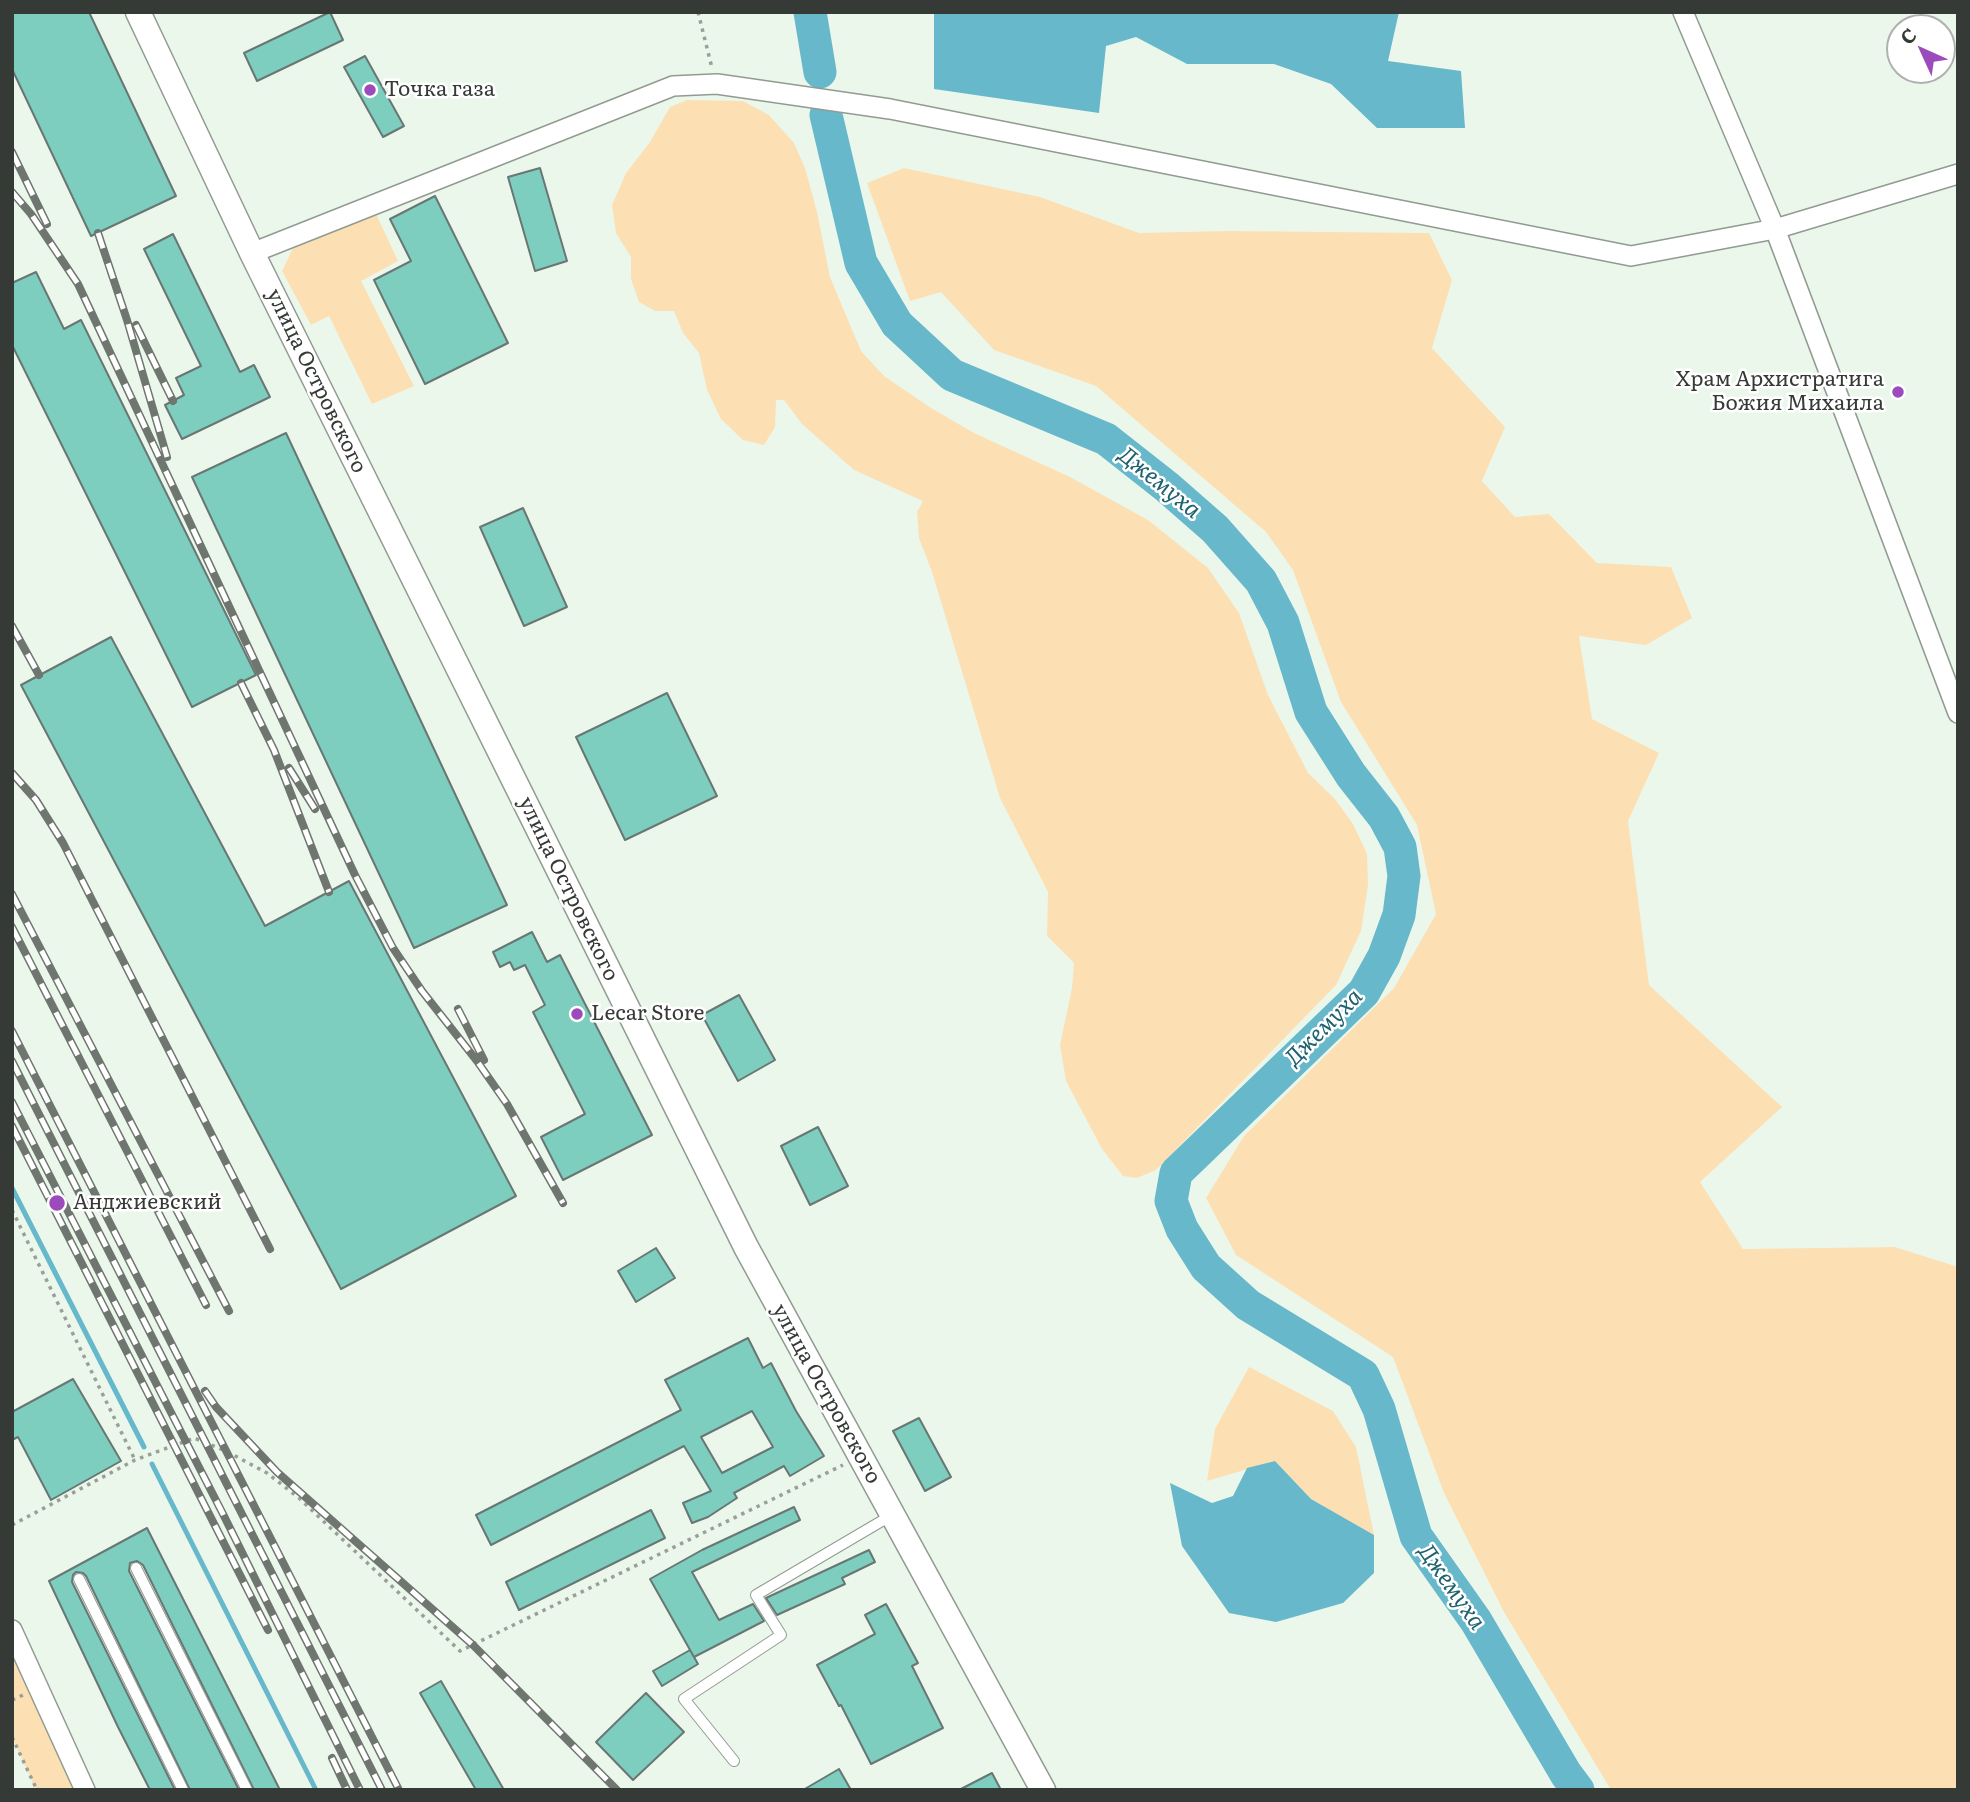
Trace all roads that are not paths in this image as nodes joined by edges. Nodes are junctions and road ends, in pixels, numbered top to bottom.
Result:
1 (138, 12) edge
2 (1683, 12) edge
3 (1958, 174) edge
4 (1775, 229) junction
5 (252, 253) junction
6 (1958, 713) edge
7 (892, 1514) junction
8 (136, 1568) dead end
9 (79, 1579) dead end
10 (12, 1630) edge
11 (734, 1761) dead end
12 (85, 1790) edge
13 (183, 1790) edge
14 (247, 1790) edge
15 (1043, 1790) edge

1 - 5 street, улица Островского
2 - 4 street
3 - 4 street
4 - 5 street
4 - 6 street
5 - 7 street, улица Островского
7 - 11 lane
7 - 15 street, улица Островского
8 - 14 lane
9 - 13 lane
10 - 12 street

